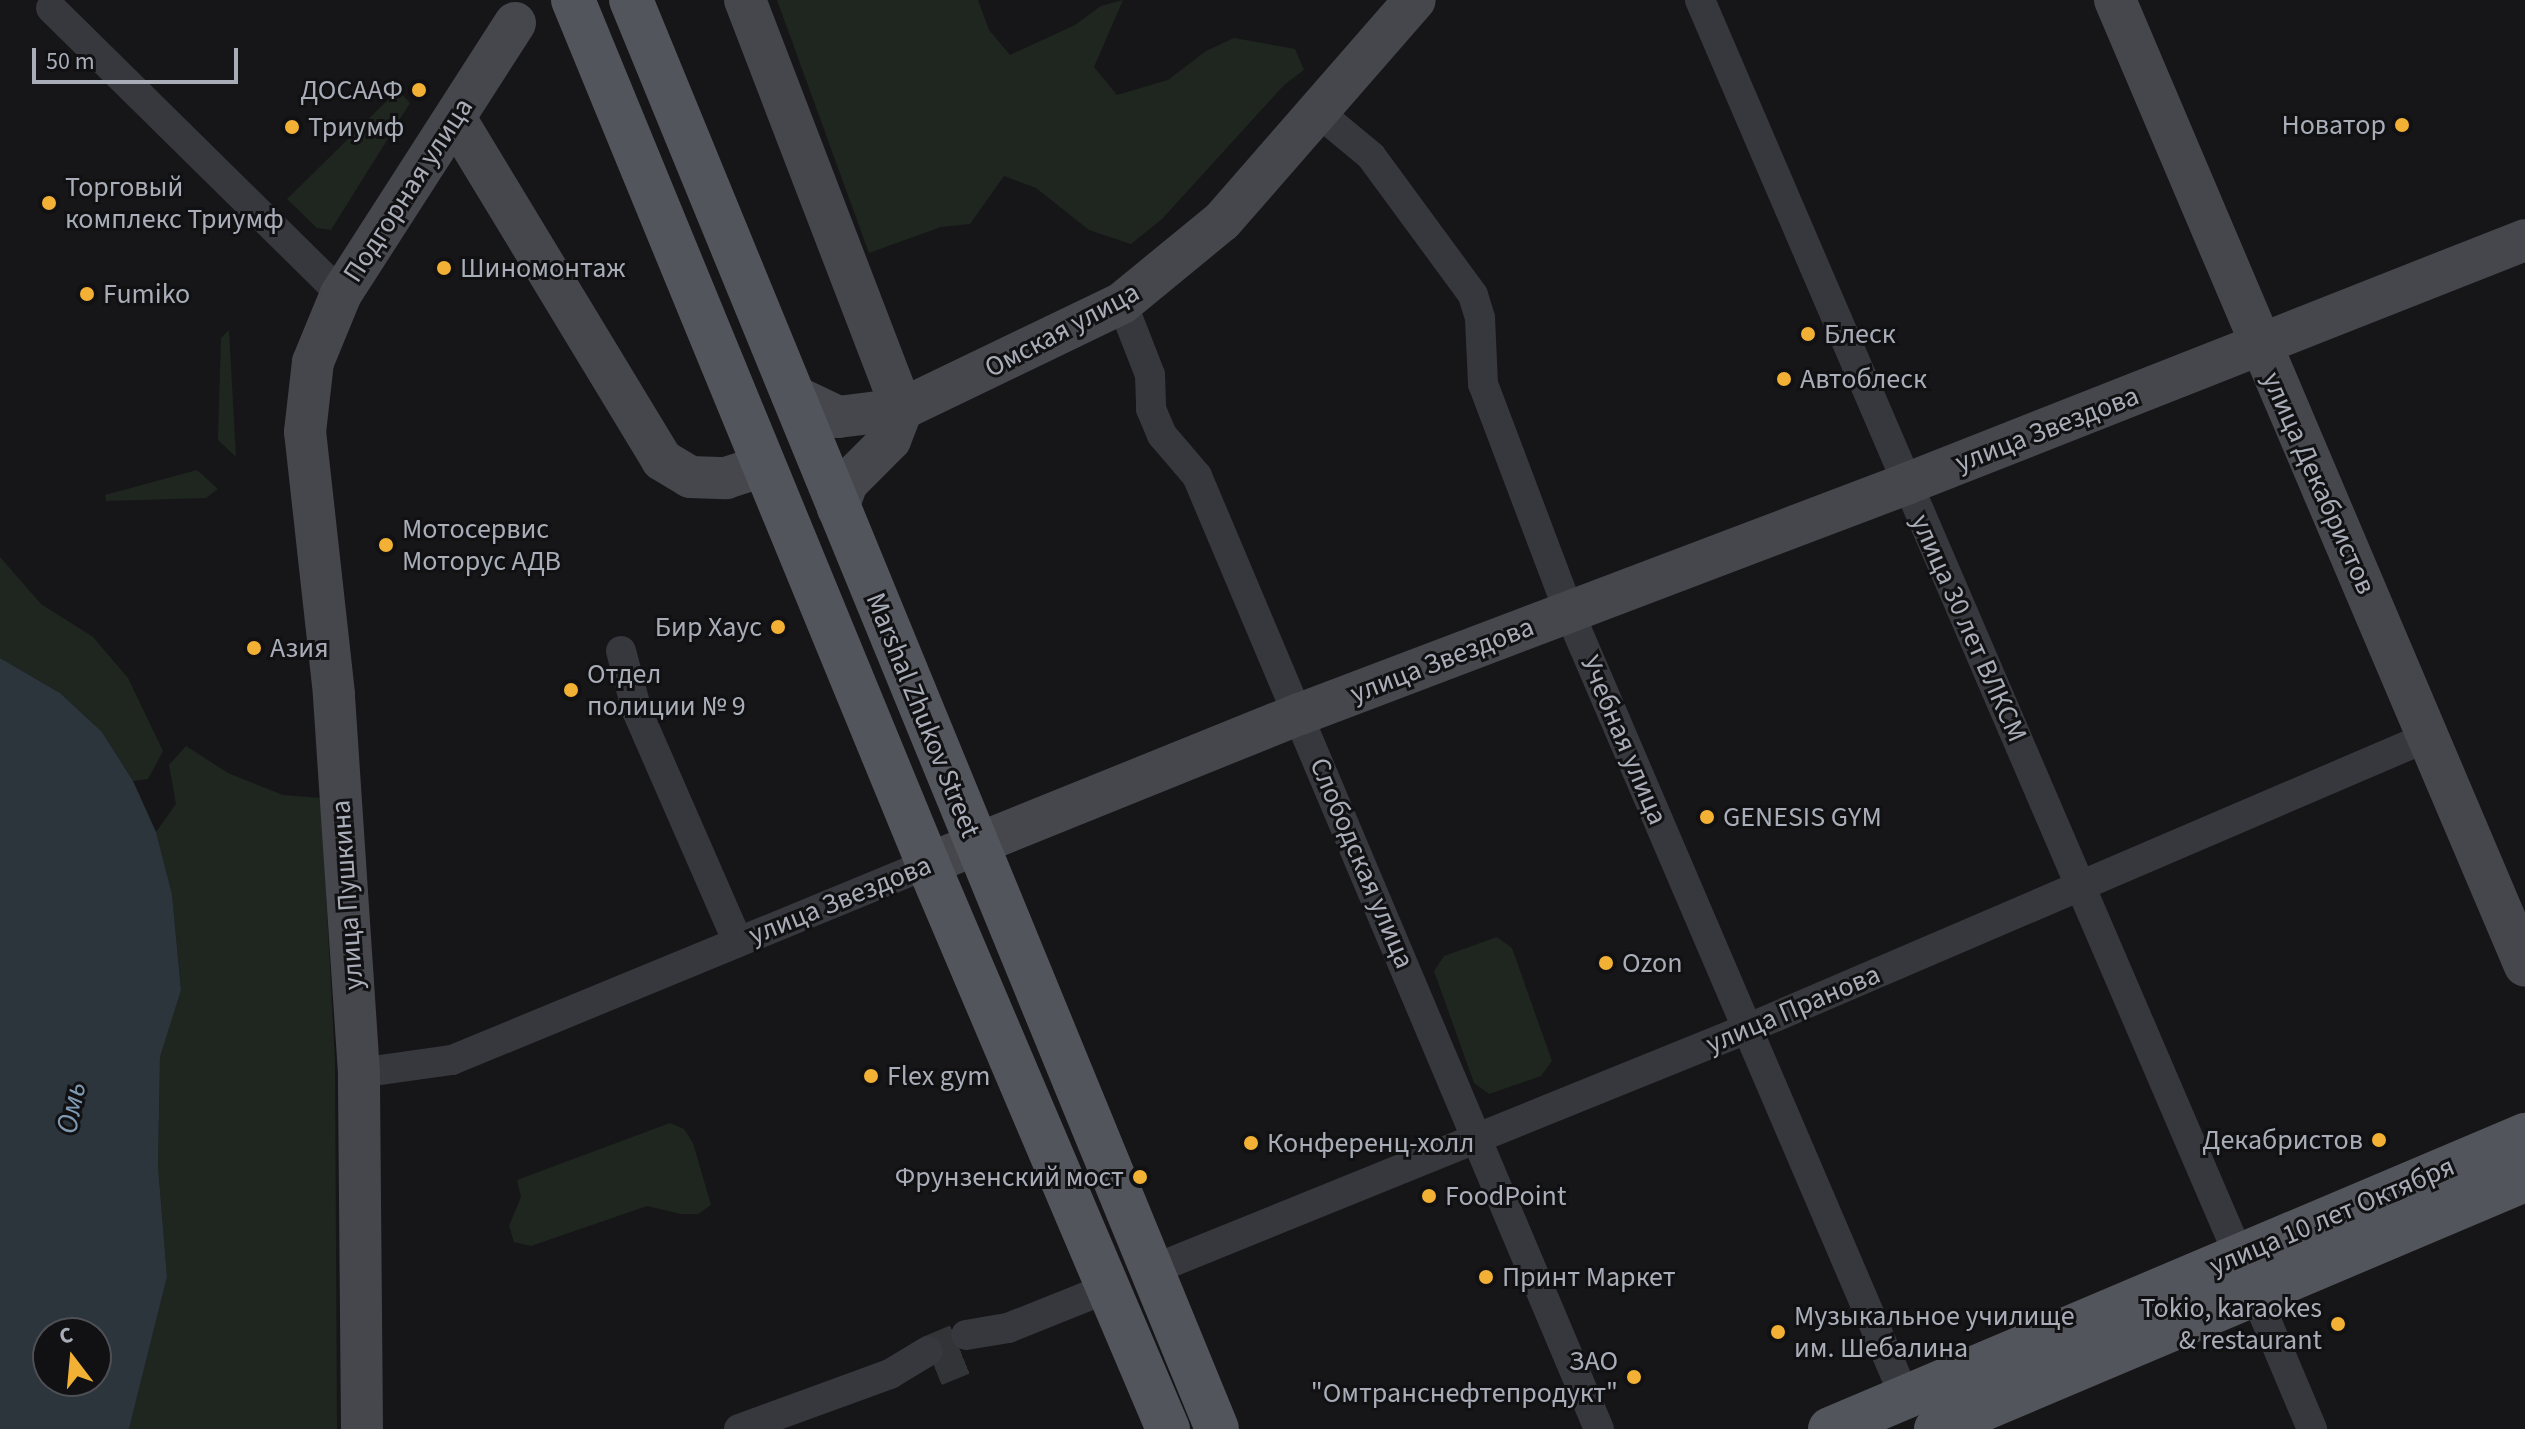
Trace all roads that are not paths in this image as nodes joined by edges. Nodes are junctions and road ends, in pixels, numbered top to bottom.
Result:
1 (631, 0) edge
2 (745, 0) edge
3 (1415, 0) edge
4 (1700, 0) edge
5 (2115, 0) edge
6 (575, 6) edge
7 (51, 8) dead end
8 (515, 23) dead end
9 (1318, 112) junction
10 (455, 118) junction
11 (2525, 240) edge
12 (341, 294) junction
13 (1122, 303) junction
14 (2260, 346) junction
15 (313, 362) joint
16 (792, 395) junction
17 (902, 409) junction
18 (763, 466) junction
19 (1906, 484) junction
20 (838, 508) junction
21 (1569, 612) junction
22 (621, 651) dead end
23 (1300, 714) junction
24 (2430, 736) junction
25 (976, 845) junction
26 (928, 864) junction
27 (2083, 885) junction
28 (738, 942) junction
29 (2525, 966) edge
30 (1749, 1028) junction
31 (359, 1073) junction
32 (2525, 1135) edge
33 (1478, 1138) junction
34 (2525, 1180) edge
35 (1152, 1270) junction
36 (2247, 1275) junction
37 (1108, 1288) junction
38 (970, 1345) tunnel mouth
39 (932, 1361) tunnel mouth
40 (1905, 1397) junction
41 (362, 1429) edge
42 (739, 1429) edge
43 (1168, 1429) edge
44 (1217, 1429) edge
45 (1599, 1429) edge
46 (1830, 1429) edge
47 (1936, 1429) edge
48 (2312, 1429) edge

1 - 16 main road, Marshal Zhukov Street
2 - 17 street
3 - 9 street, Омская улица
4 - 19 street, улица 30 лет ВЛКСМ
5 - 14 street, улица Декабристов
6 - 18 main road, Marshal Zhukov Street
7 - 12 street
8 - 10 street, Подгорная улица
9 - 13 street, Омская улица
9 - 21 street, Учебная улица
10 - 12 street, Подгорная улица
10 - 18 street
11 - 14 street, улица Звездова
12 - 15 street, Подгорная улица
13 - 17 street, Омская улица
13 - 23 street, Слободская улица
14 - 19 street, улица Звездова
14 - 24 street, улица Декабристов
15 - 31 street, улица Пушкина
16 - 17 street, Омская улица
16 - 20 main road, Marshal Zhukov Street
17 - 20 street
18 - 26 main road, Marshal Zhukov Street
19 - 21 street, улица Звездова
19 - 27 street, улица 30 лет ВЛКСМ
20 - 25 main road, Marshal Zhukov Street
21 - 23 street, улица Звездова
21 - 30 street, Учебная улица
22 - 28 street
23 - 25 street, улица Звездова
23 - 33 street, Слободская улица
24 - 27 street, улица Пранова
24 - 29 street, улица Декабристов
25 - 26 street, улица Звездова
25 - 35 main road, Marshal Zhukov Street
26 - 28 street, улица Звездова
26 - 37 main road, Marshal Zhukov Street
27 - 30 street, улица Пранова
27 - 36 street, улица 30 лет ВЛКСМ
28 - 31 street, улица Звездова
30 - 33 street, улица Пранова
30 - 40 street, Учебная улица
31 - 41 street, улица Пушкина
32 - 36 main road, улица 10 лет Октября
33 - 35 street, улица Пранова
33 - 45 street, Слободская улица
34 - 36 main road, улица 10 лет Октября
35 - 44 main road, Marshal Zhukov Street
36 - 40 main road, улица 10 лет Октября
36 - 47 main road, улица 10 лет Октября
36 - 48 street, улица 30 лет ВЛКСМ
37 - 38 street
37 - 43 main road, Marshal Zhukov Street
39 - 42 street
40 - 46 main road, улица 10 лет Октября

